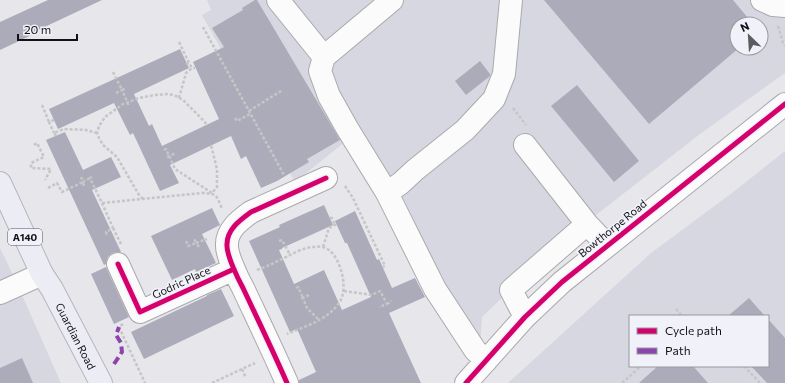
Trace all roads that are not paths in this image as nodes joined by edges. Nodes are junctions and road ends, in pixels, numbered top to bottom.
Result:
1 (278, 0) edge
2 (392, 0) edge
3 (511, 0) edge
4 (762, 0) edge
5 (785, 6) edge
6 (324, 57) junction
7 (785, 104) edge
8 (525, 145) dead end
9 (326, 178) road end
10 (0, 183) edge
11 (387, 193) junction
12 (587, 224) junction
13 (607, 245) junction
14 (118, 264) dead end
15 (236, 274) junction
16 (47, 282) junction
17 (4, 285) edge
18 (525, 317) junction
19 (486, 361) junction
20 (85, 383) edge
21 (102, 383) edge
22 (287, 383) edge
23 (466, 383) edge

1 - 6 street
2 - 6 street
3 - 11 street
4 - 5 street
6 - 11 street
7 - 13 street, Bowthorpe Road
8 - 12 street
9 - 15 street
10 - 16 highway, Guardian Road / A140
11 - 19 street
12 - 13 street
12 - 18 street
13 - 18 street, Bowthorpe Road
14 - 15 street, Godric Place
15 - 22 street
16 - 17 street
16 - 20 highway, Guardian Road / A140
16 - 21 highway, Guardian Road / A140
18 - 19 street, Bowthorpe Road
19 - 23 street, Bowthorpe Road

